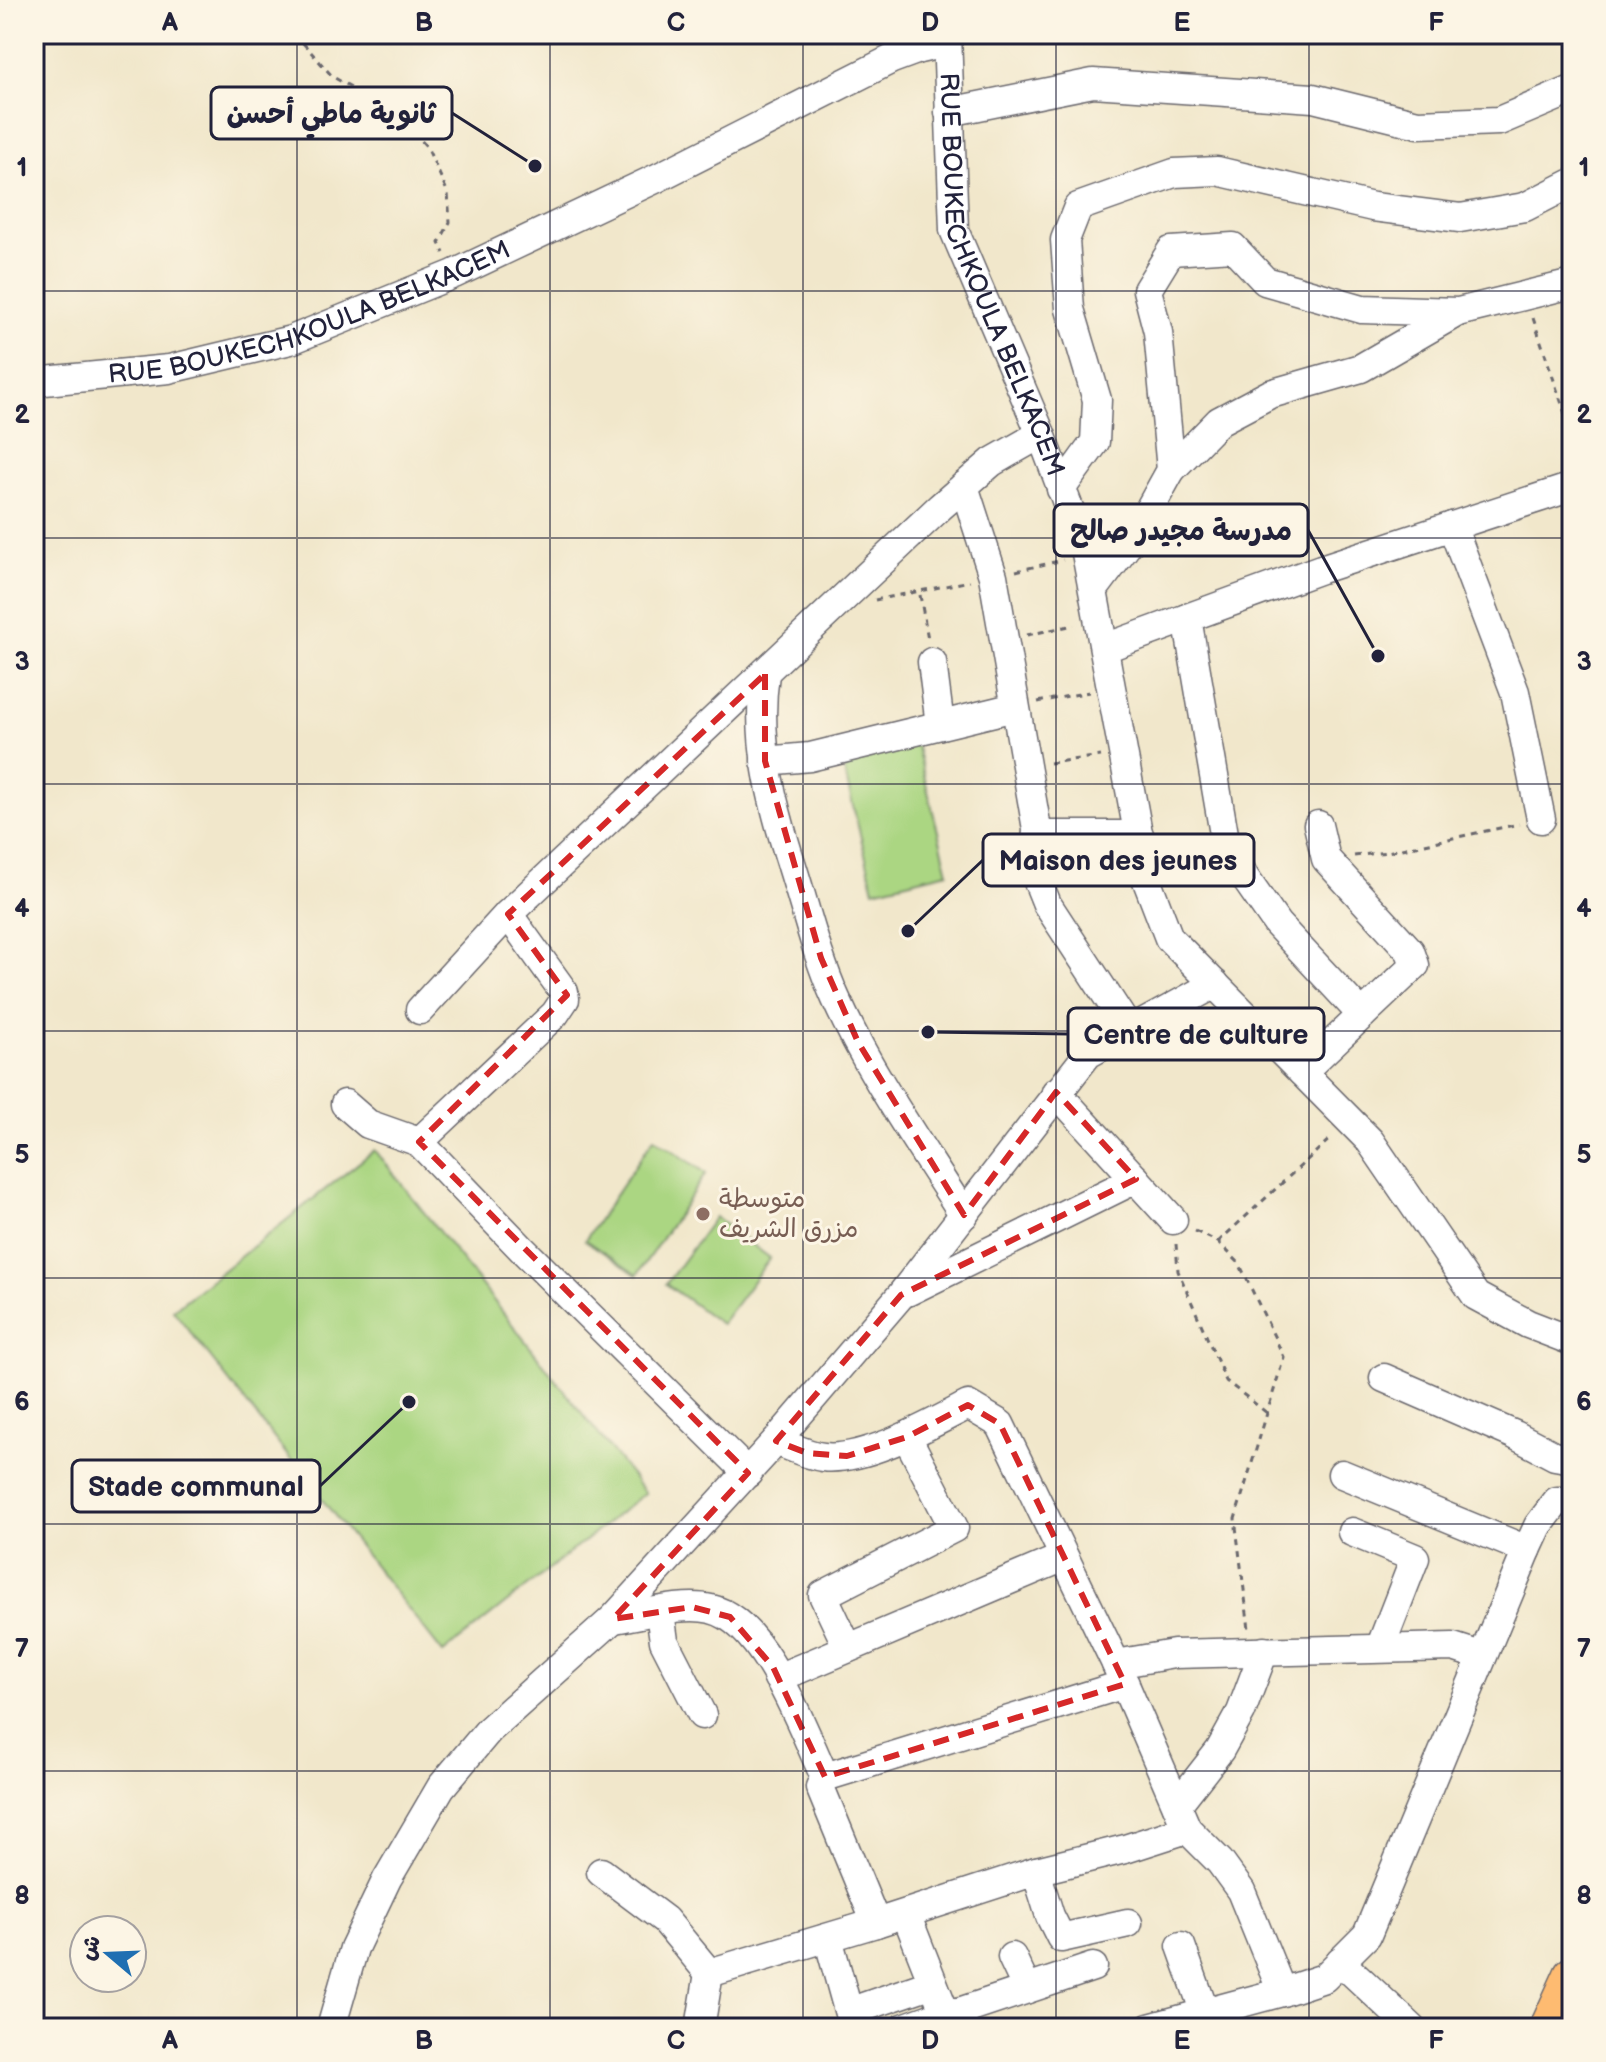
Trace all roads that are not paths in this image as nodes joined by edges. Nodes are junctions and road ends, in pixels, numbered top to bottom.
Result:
1 (946, 38) edge
2 (1572, 90) edge
3 (949, 112) junction
4 (1572, 183) edge
5 (1572, 284) edge
6 (1458, 312) junction
7 (34, 382) edge
8 (1041, 434) junction
9 (1171, 470) junction
10 (964, 486) junction
11 (1572, 487) edge
12 (1061, 489) junction
13 (1452, 526) junction
14 (1095, 588) junction
15 (1187, 618) junction
16 (1105, 648) junction
17 (932, 662) road end
18 (765, 674) junction
19 (1015, 707) junction
20 (940, 725) junction
21 (765, 761) junction
22 (1541, 819) road end
23 (1318, 825) dead end
24 (1037, 835) junction
25 (1139, 835) junction
26 (508, 914) junction
27 (1215, 984) junction
28 (420, 1010) dead end
29 (1362, 1015) junction
30 (1130, 1031) junction
31 (1302, 1072) junction
32 (1056, 1092) junction
33 (345, 1104) dead end
34 (419, 1142) junction
35 (1136, 1179) junction
36 (964, 1215) junction
37 (1173, 1220) road end
38 (901, 1295) junction
39 (1572, 1341) edge
40 (1384, 1378) dead end
41 (907, 1437) junction
42 (776, 1441) junction
43 (1572, 1459) edge
44 (748, 1473) junction
45 (1342, 1474) dead end
46 (1572, 1501) edge
47 (1352, 1532) dead end
48 (1527, 1550) junction
49 (1064, 1557) junction
50 (660, 1612) junction
51 (613, 1619) junction
52 (848, 1648) junction
53 (1380, 1648) junction
54 (1259, 1652) junction
55 (1481, 1656) junction
56 (1121, 1674) junction
57 (778, 1678) junction
58 (702, 1715) dead end
59 (825, 1777) junction
60 (1182, 1817) junction
61 (1036, 1871) junction
62 (601, 1872) dead end
63 (906, 1914) junction
64 (876, 1923) junction
65 (1128, 1923) dead end
66 (828, 1938) junction
67 (1181, 1946) dead end
68 (1012, 1957) dead end
69 (1340, 1961) junction
70 (1093, 1967) dead end
71 (709, 1973) junction
72 (1572, 1975) edge
73 (933, 1983) junction
74 (1027, 1989) junction
75 (1282, 1992) junction
76 (1205, 2013) junction
77 (956, 2018) edge
78 (851, 2020) edge
79 (331, 2028) edge
80 (700, 2028) edge
81 (903, 2028) edge
82 (1149, 2028) edge
83 (1412, 2028) edge
84 (1548, 2028) edge

1 - 3 street, RUE BOUKECHKOULA BELKACEM
1 - 7 street, RUE BOUKECHKOULA BELKACEM
2 - 3 street
3 - 8 street, RUE BOUKECHKOULA BELKACEM
4 - 12 street
5 - 6 street
6 - 9 street
6 - 9 street
8 - 10 street
8 - 12 street, RUE BOUKECHKOULA BELKACEM
9 - 14 street
10 - 18 street
10 - 19 street
11 - 13 street
12 - 14 street, RUE BOUKECHKOULA BELKACEM
13 - 15 street
13 - 22 street
14 - 16 street, RUE BOUKECHKOULA BELKACEM
15 - 16 street
15 - 29 street
16 - 25 street, RUE BOUKECHKOULA BELKACEM
17 - 20 street
18 - 21 street
18 - 26 street
19 - 20 street
19 - 24 street
20 - 21 street
21 - 36 street
23 - 29 street
24 - 25 street
24 - 30 street
25 - 27 street, RUE BOUKECHKOULA BELKACEM
26 - 28 street
26 - 34 street
27 - 30 street
27 - 31 street, RUE BOUKECHKOULA BELKACEM
29 - 31 street
30 - 32 street
31 - 39 street, RUE BOUKECHKOULA BELKACEM
32 - 35 street
32 - 36 street
33 - 34 street
34 - 44 street
35 - 37 street
35 - 38 street
36 - 38 street
38 - 42 street
40 - 43 street
41 - 42 street
41 - 49 street
41 - 52 street
42 - 44 street
44 - 51 street
45 - 48 street
46 - 48 street
47 - 53 street
48 - 55 street
49 - 52 street
49 - 56 street
50 - 51 street
50 - 57 street
50 - 58 street
51 - 79 street
52 - 57 street
53 - 54 street
53 - 55 street
54 - 56 street
54 - 60 street
55 - 69 street
56 - 59 street
56 - 60 street
57 - 59 street
59 - 64 street
60 - 61 street
60 - 75 street
61 - 63 street
61 - 65 street
62 - 71 street
63 - 64 street
63 - 73 street
64 - 66 street
66 - 71 street
66 - 78 street
67 - 76 street
68 - 74 street
69 - 75 street
69 - 83 street
70 - 74 street
71 - 80 street
72 - 84 main road
73 - 77 street
73 - 78 street
74 - 77 street
75 - 76 street
76 - 82 street
77 - 81 street

